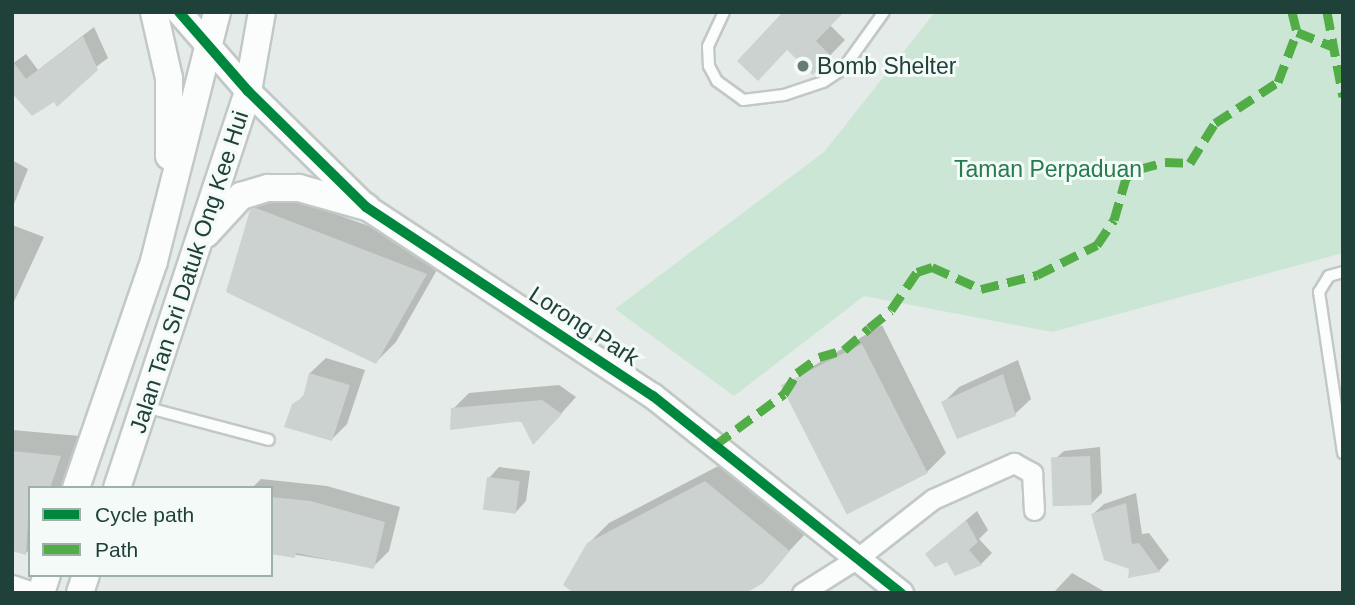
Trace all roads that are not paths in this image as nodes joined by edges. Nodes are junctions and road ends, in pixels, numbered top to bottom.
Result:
1 (154, 12) edge
2 (179, 12) edge
3 (217, 12) edge
4 (262, 12) edge
5 (724, 12) edge
6 (884, 12) edge
7 (209, 48) junction
8 (248, 91) junction
9 (366, 206) junction
10 (195, 248) junction
11 (154, 261) junction
12 (1343, 271) edge
13 (145, 407) junction
14 (270, 440) dead end
15 (1343, 453) edge
16 (77, 486) edge
17 (118, 486) edge
18 (1034, 510) dead end
19 (859, 557) junction
20 (12, 585) edge
21 (35, 593) edge
22 (802, 593) edge
23 (901, 593) edge

1 - 11 main road
2 - 7 street, Lorong Park
3 - 7 main road, Jalan Tan Sri Datuk Ong Kee Hui
4 - 8 main road, Jalan Tan Sri Datuk Ong Kee Hui
5 - 6 lane
7 - 8 street, Lorong Park
7 - 11 main road, Jalan Tan Sri Datuk Ong Kee Hui
8 - 9 street, Lorong Park
8 - 10 main road, Jalan Tan Sri Datuk Ong Kee Hui
9 - 10 main road
9 - 19 street, Lorong Park
10 - 13 main road, Jalan Tan Sri Datuk Ong Kee Hui
11 - 16 main road, Jalan Tan Sri Datuk Ong Kee Hui
12 - 15 lane
13 - 14 lane
13 - 17 main road, Jalan Tan Sri Datuk Ong Kee Hui
18 - 19 street
19 - 22 street
19 - 23 street, Lorong Park
20 - 21 street

